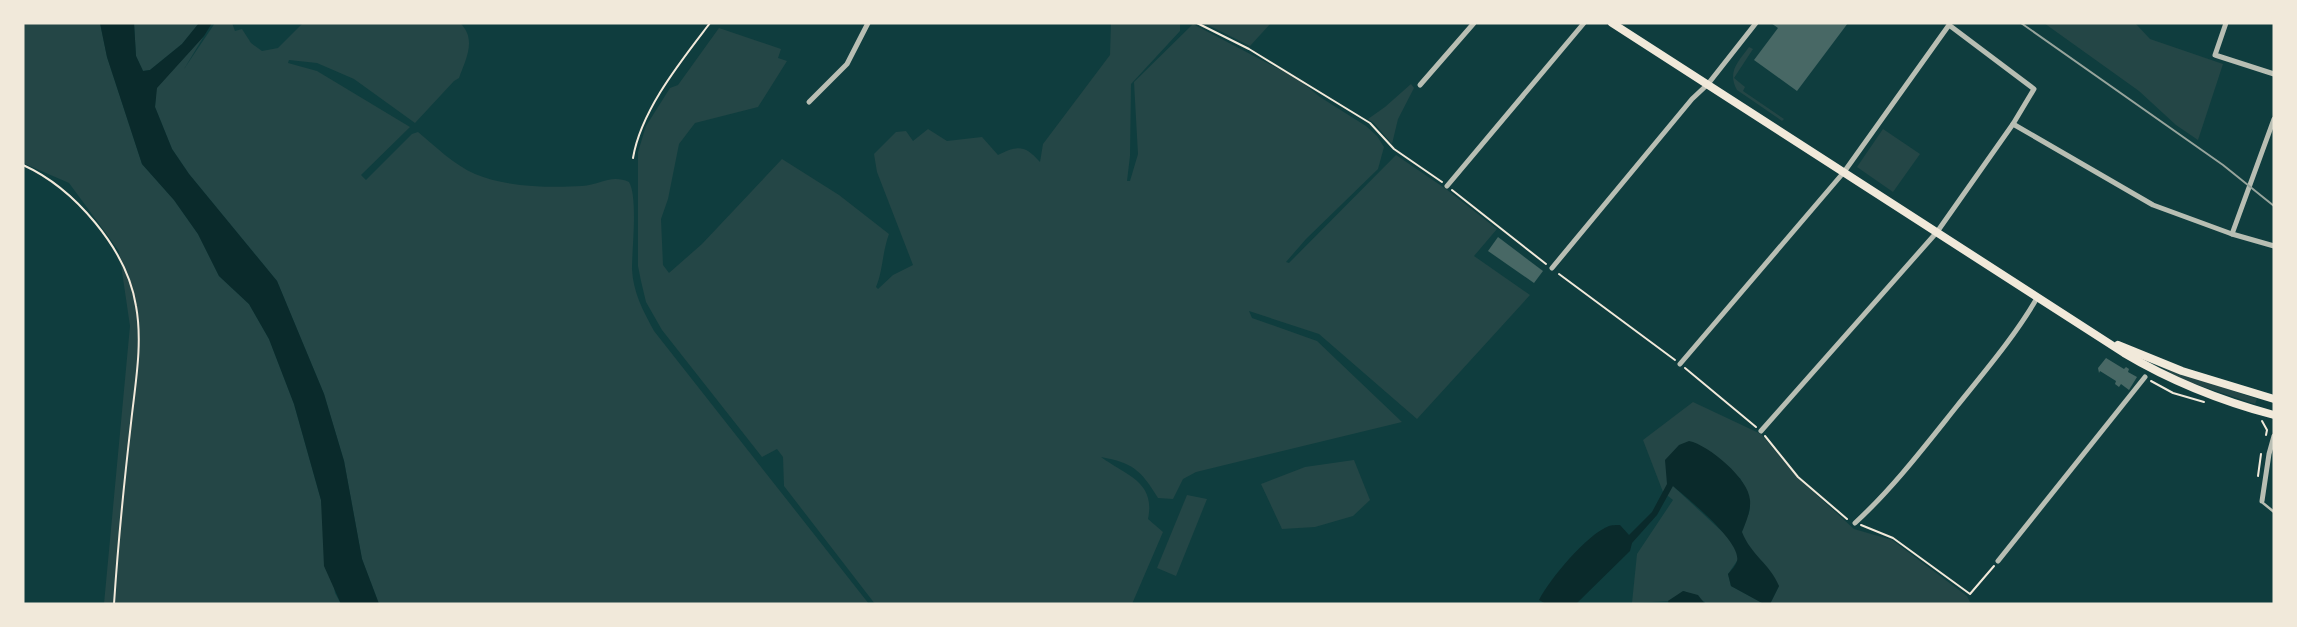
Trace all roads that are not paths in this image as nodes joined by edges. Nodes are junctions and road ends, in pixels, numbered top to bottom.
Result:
1 (868, 23) edge
2 (1474, 23) edge
3 (1584, 23) edge
4 (1612, 23) edge
5 (1756, 23) edge
6 (2226, 23) edge
7 (2274, 74) edge
8 (1708, 84) junction
9 (1420, 85) dead end
10 (809, 102) dead end
11 (2274, 119) edge
12 (2013, 124) junction
13 (1844, 172) junction
14 (1447, 186) road end
15 (1937, 232) junction
16 (2232, 234) junction
17 (2274, 246) edge
18 (1552, 268) road end
19 (2037, 298) junction
20 (2099, 337) junction
21 (1680, 364) road end
22 (2145, 377) road end
23 (2274, 399) edge
24 (2274, 415) edge
25 (1761, 431) road end
26 (2274, 436) edge
27 (2262, 501) joint
28 (2274, 512) edge
29 (1855, 523) road end
30 (1998, 561) road end

1 - 10 street
2 - 9 street
3 - 14 street
4 - 8 main road
5 - 8 street
6 - 7 street
8 - 13 main road
8 - 18 street
11 - 16 street
12 - 13 street
12 - 15 street
12 - 16 street
13 - 15 main road
13 - 21 street
15 - 19 main road
15 - 25 street
16 - 17 street
19 - 20 main road
19 - 29 street
20 - 23 main road
20 - 24 main road
22 - 30 street
26 - 27 street
27 - 28 lane

